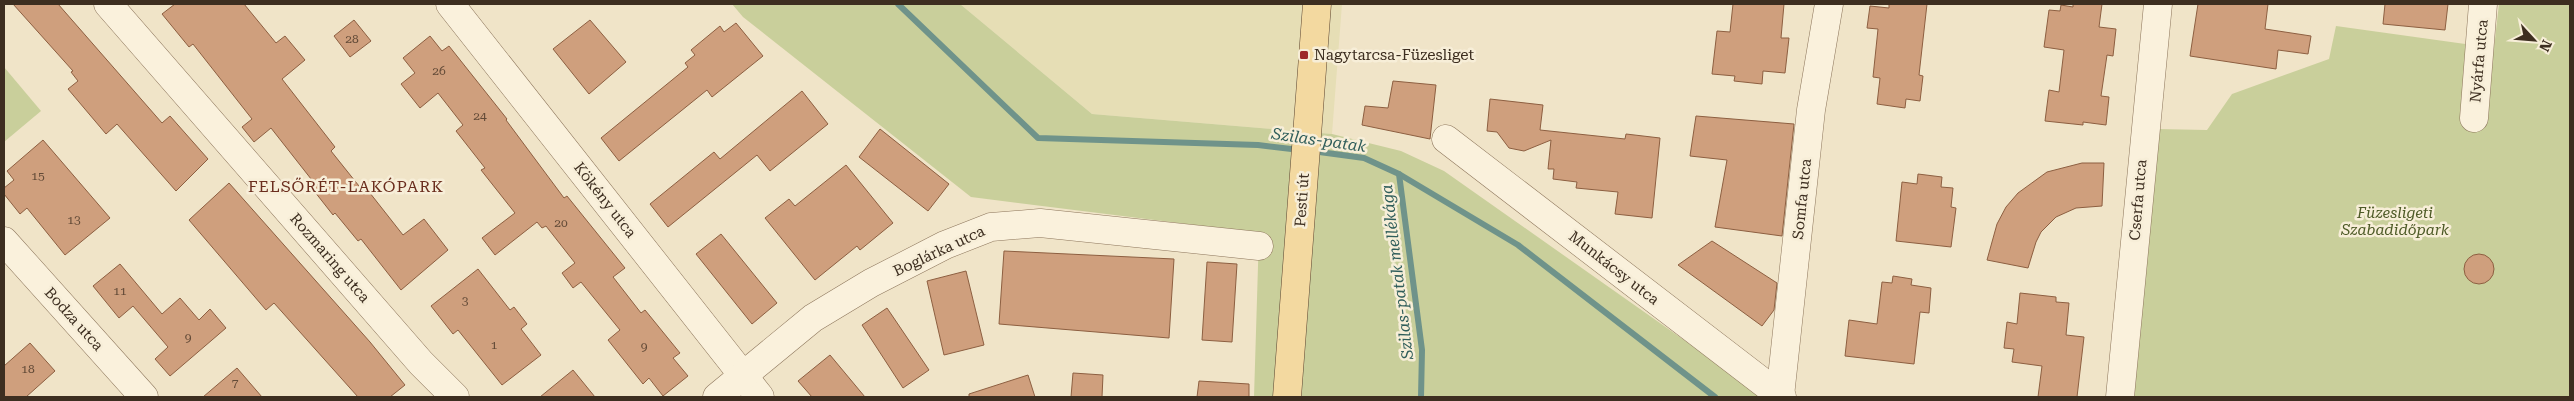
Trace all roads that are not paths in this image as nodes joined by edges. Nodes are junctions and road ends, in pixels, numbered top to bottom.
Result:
1 (108, 4) edge
2 (450, 4) edge
3 (1317, 4) edge
4 (1829, 4) edge
5 (2158, 4) edge
6 (2483, 4) edge
7 (2474, 118) dead end
8 (1446, 138) dead end
9 (4, 240) edge
10 (1259, 246) dead end
11 (753, 387) edge
12 (144, 397) edge
13 (455, 397) edge
14 (717, 397) edge
15 (1287, 397) edge
16 (1781, 397) edge
17 (2120, 397) edge

1 - 13 street, Rozmaring utca
2 - 11 street, Kökény utca
3 - 15 main road, Pesti út
4 - 16 street, Somfa utca
5 - 17 street, Cserfa utca
6 - 7 street, Nyárfa utca
8 - 16 street, Munkácsy utca
9 - 12 street, Bodza utca
10 - 11 street, Boglárka utca
11 - 14 street, Boglárka utca

